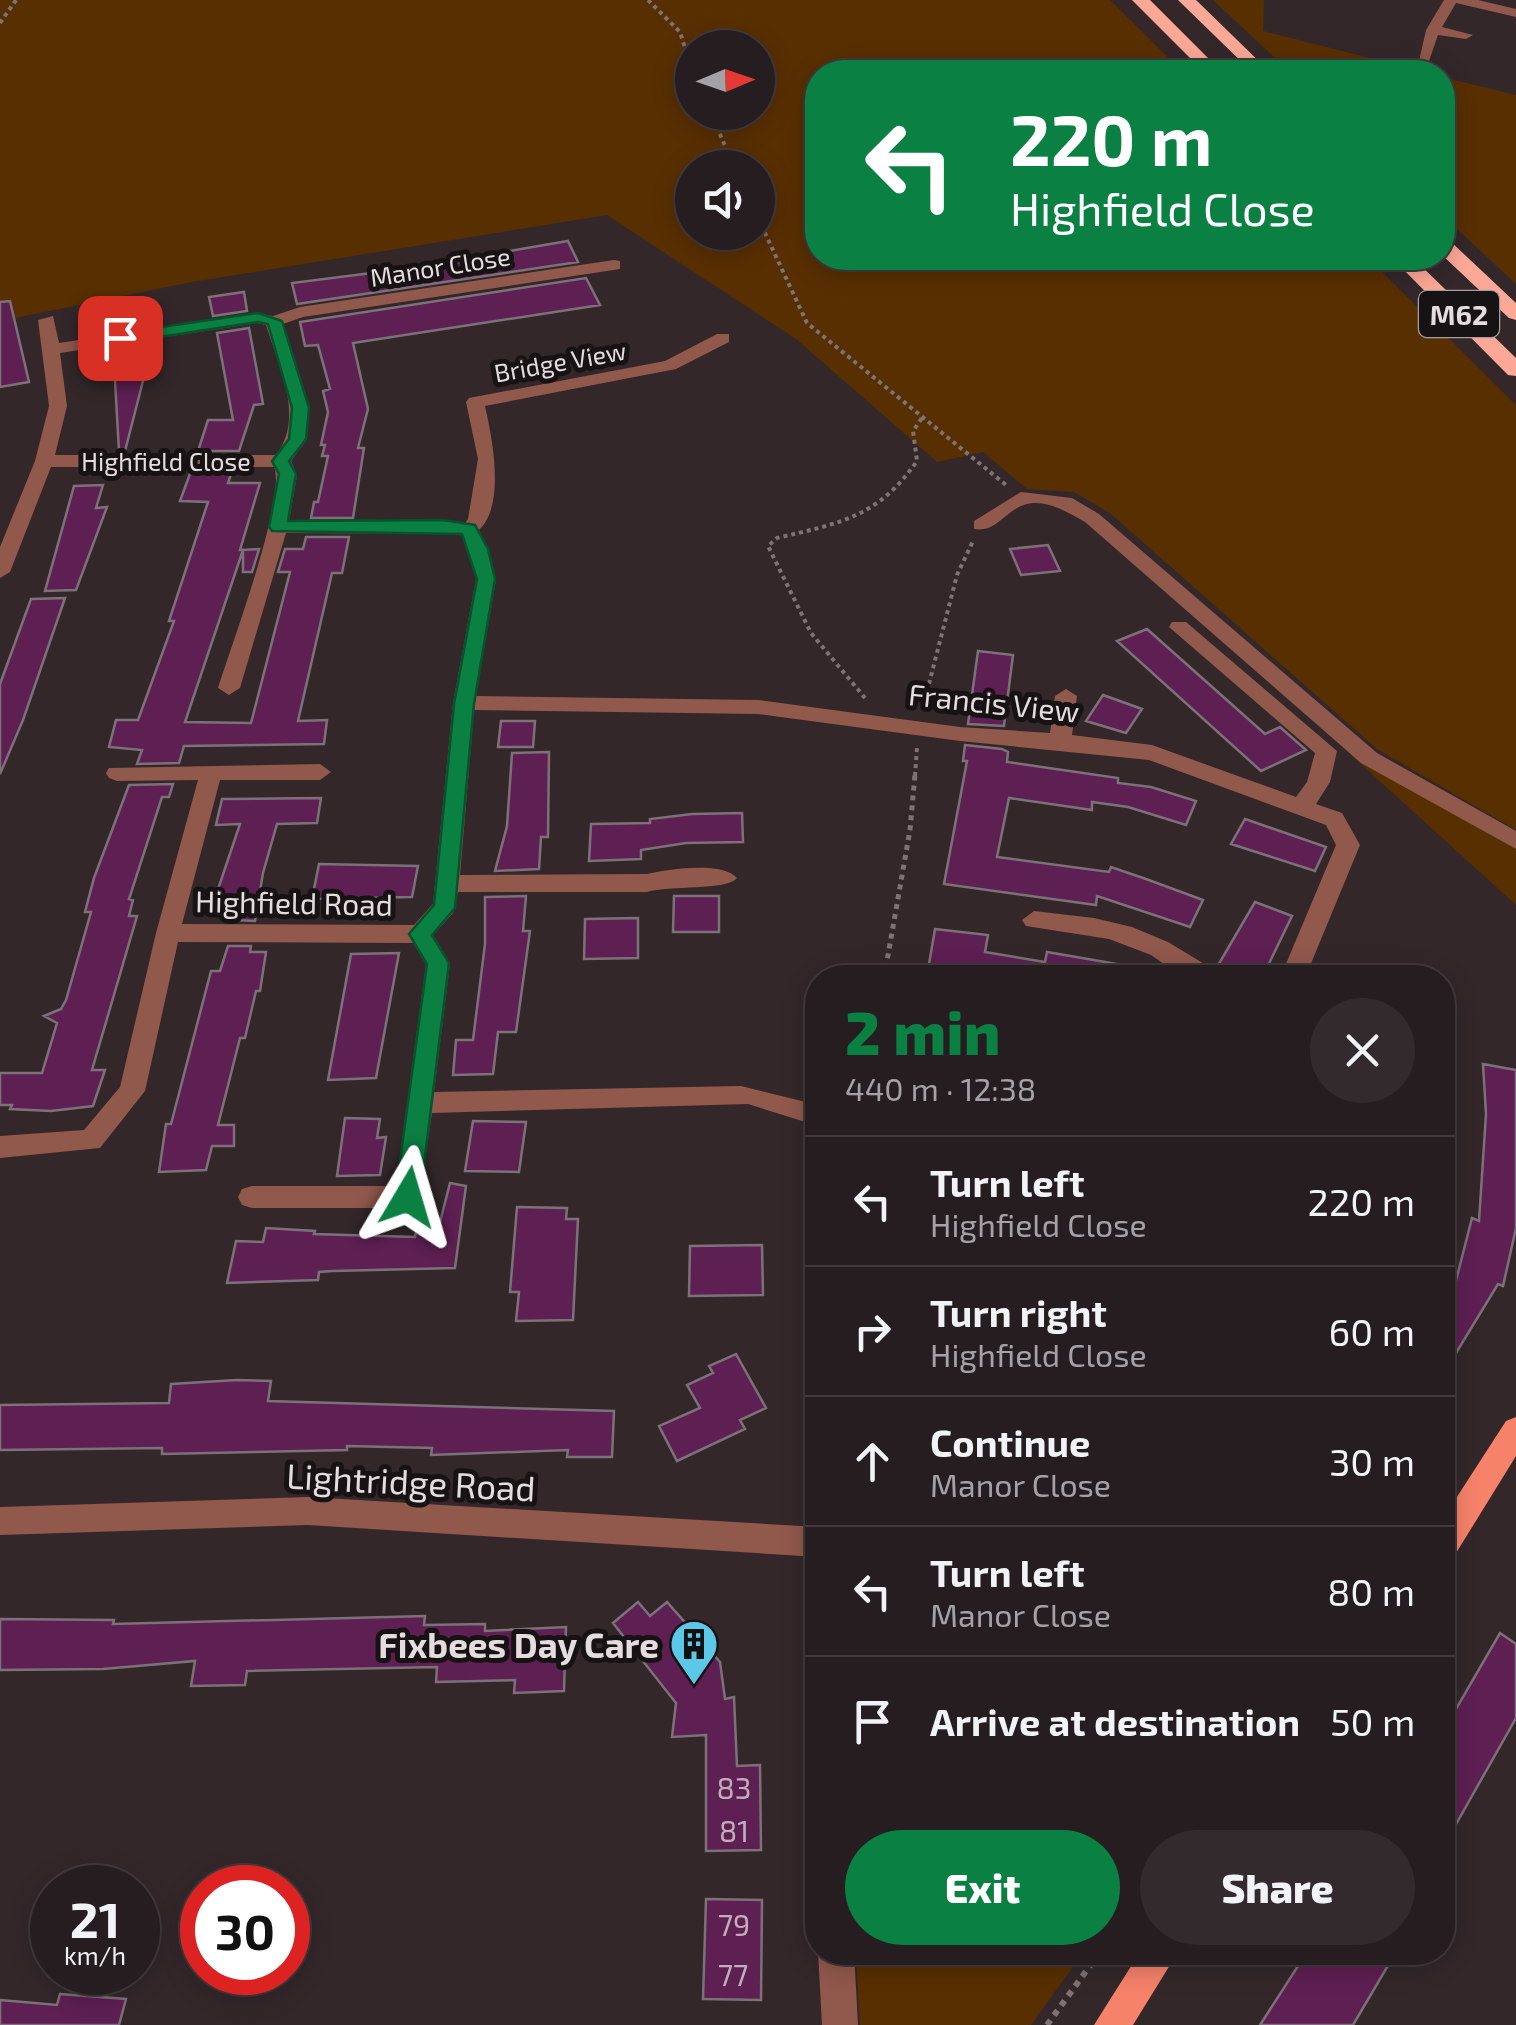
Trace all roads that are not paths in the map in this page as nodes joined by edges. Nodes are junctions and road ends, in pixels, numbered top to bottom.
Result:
1 (1140, 0) edge
2 (1186, 0) edge
3 (1450, 0) edge
4 (1460, 0) edge
5 (1516, 13) edge
6 (1433, 30) junction
7 (1466, 36) dead end
8 (1424, 58) dead end
9 (1202, 60) edge
10 (1249, 60) edge
11 (1455, 256) edge
12 (614, 265) dead end
13 (1414, 270) edge
14 (1516, 314) edge
15 (48, 320) dead end
16 (274, 321) junction
17 (722, 338) dead end
18 (51, 348) junction
19 (670, 364) junction
20 (1516, 370) edge
21 (678, 387) dead end
22 (44, 460) junction
23 (280, 461) junction
24 (981, 525) road end
25 (278, 527) junction
26 (469, 529) junction
27 (0, 572) edge
28 (1178, 628) dead end
29 (229, 688) dead end
30 (1066, 696) dead end
31 (464, 704) junction
32 (1060, 740) junction
33 (117, 772) dead end
34 (211, 772) junction
35 (320, 772) dead end
36 (1299, 806) junction
37 (1516, 841) edge
38 (725, 878) dead end
39 (447, 884) junction
40 (1034, 920) dead end
41 (168, 933) junction
42 (420, 934) junction
43 (1180, 965) edge
44 (1298, 965) edge
45 (420, 1102) junction
46 (805, 1112) edge
47 (0, 1147) edge
48 (252, 1198) dead end
49 (1516, 1430) edge
50 (0, 1521) edge
51 (1455, 1527) edge
52 (805, 1541) edge
53 (837, 1965) edge
54 (1152, 1965) edge
55 (840, 2025) edge
56 (1112, 2025) edge

1 - 9 highway
2 - 10 highway
3 - 6 street
4 - 5 street
6 - 7 street
6 - 8 street
11 - 14 highway, M62
12 - 16 street, Manor Close
13 - 20 highway, M62
15 - 18 street
16 - 18 street, Manor Close
16 - 23 street
17 - 19 street, Bridge View
18 - 22 street
19 - 21 street
19 - 26 street, Bridge View
22 - 23 street, Highfield Close
22 - 27 street
23 - 25 street, Highfield Close
24 - 37 street
25 - 26 street
25 - 29 street, Highfield Close
26 - 31 street
28 - 36 street
30 - 32 street
31 - 32 street, Francis View
31 - 39 street
32 - 36 street, Francis View
33 - 34 street
34 - 35 street
34 - 41 street, Highfield Road
36 - 44 street, Francis View
38 - 39 street
39 - 42 street
40 - 43 street
41 - 42 street, Highfield Road
41 - 47 street, Highfield Road
42 - 45 street
45 - 46 street
45 - 48 street
49 - 51 main road
50 - 52 street, Lightridge Road
53 - 55 street
54 - 56 main road

